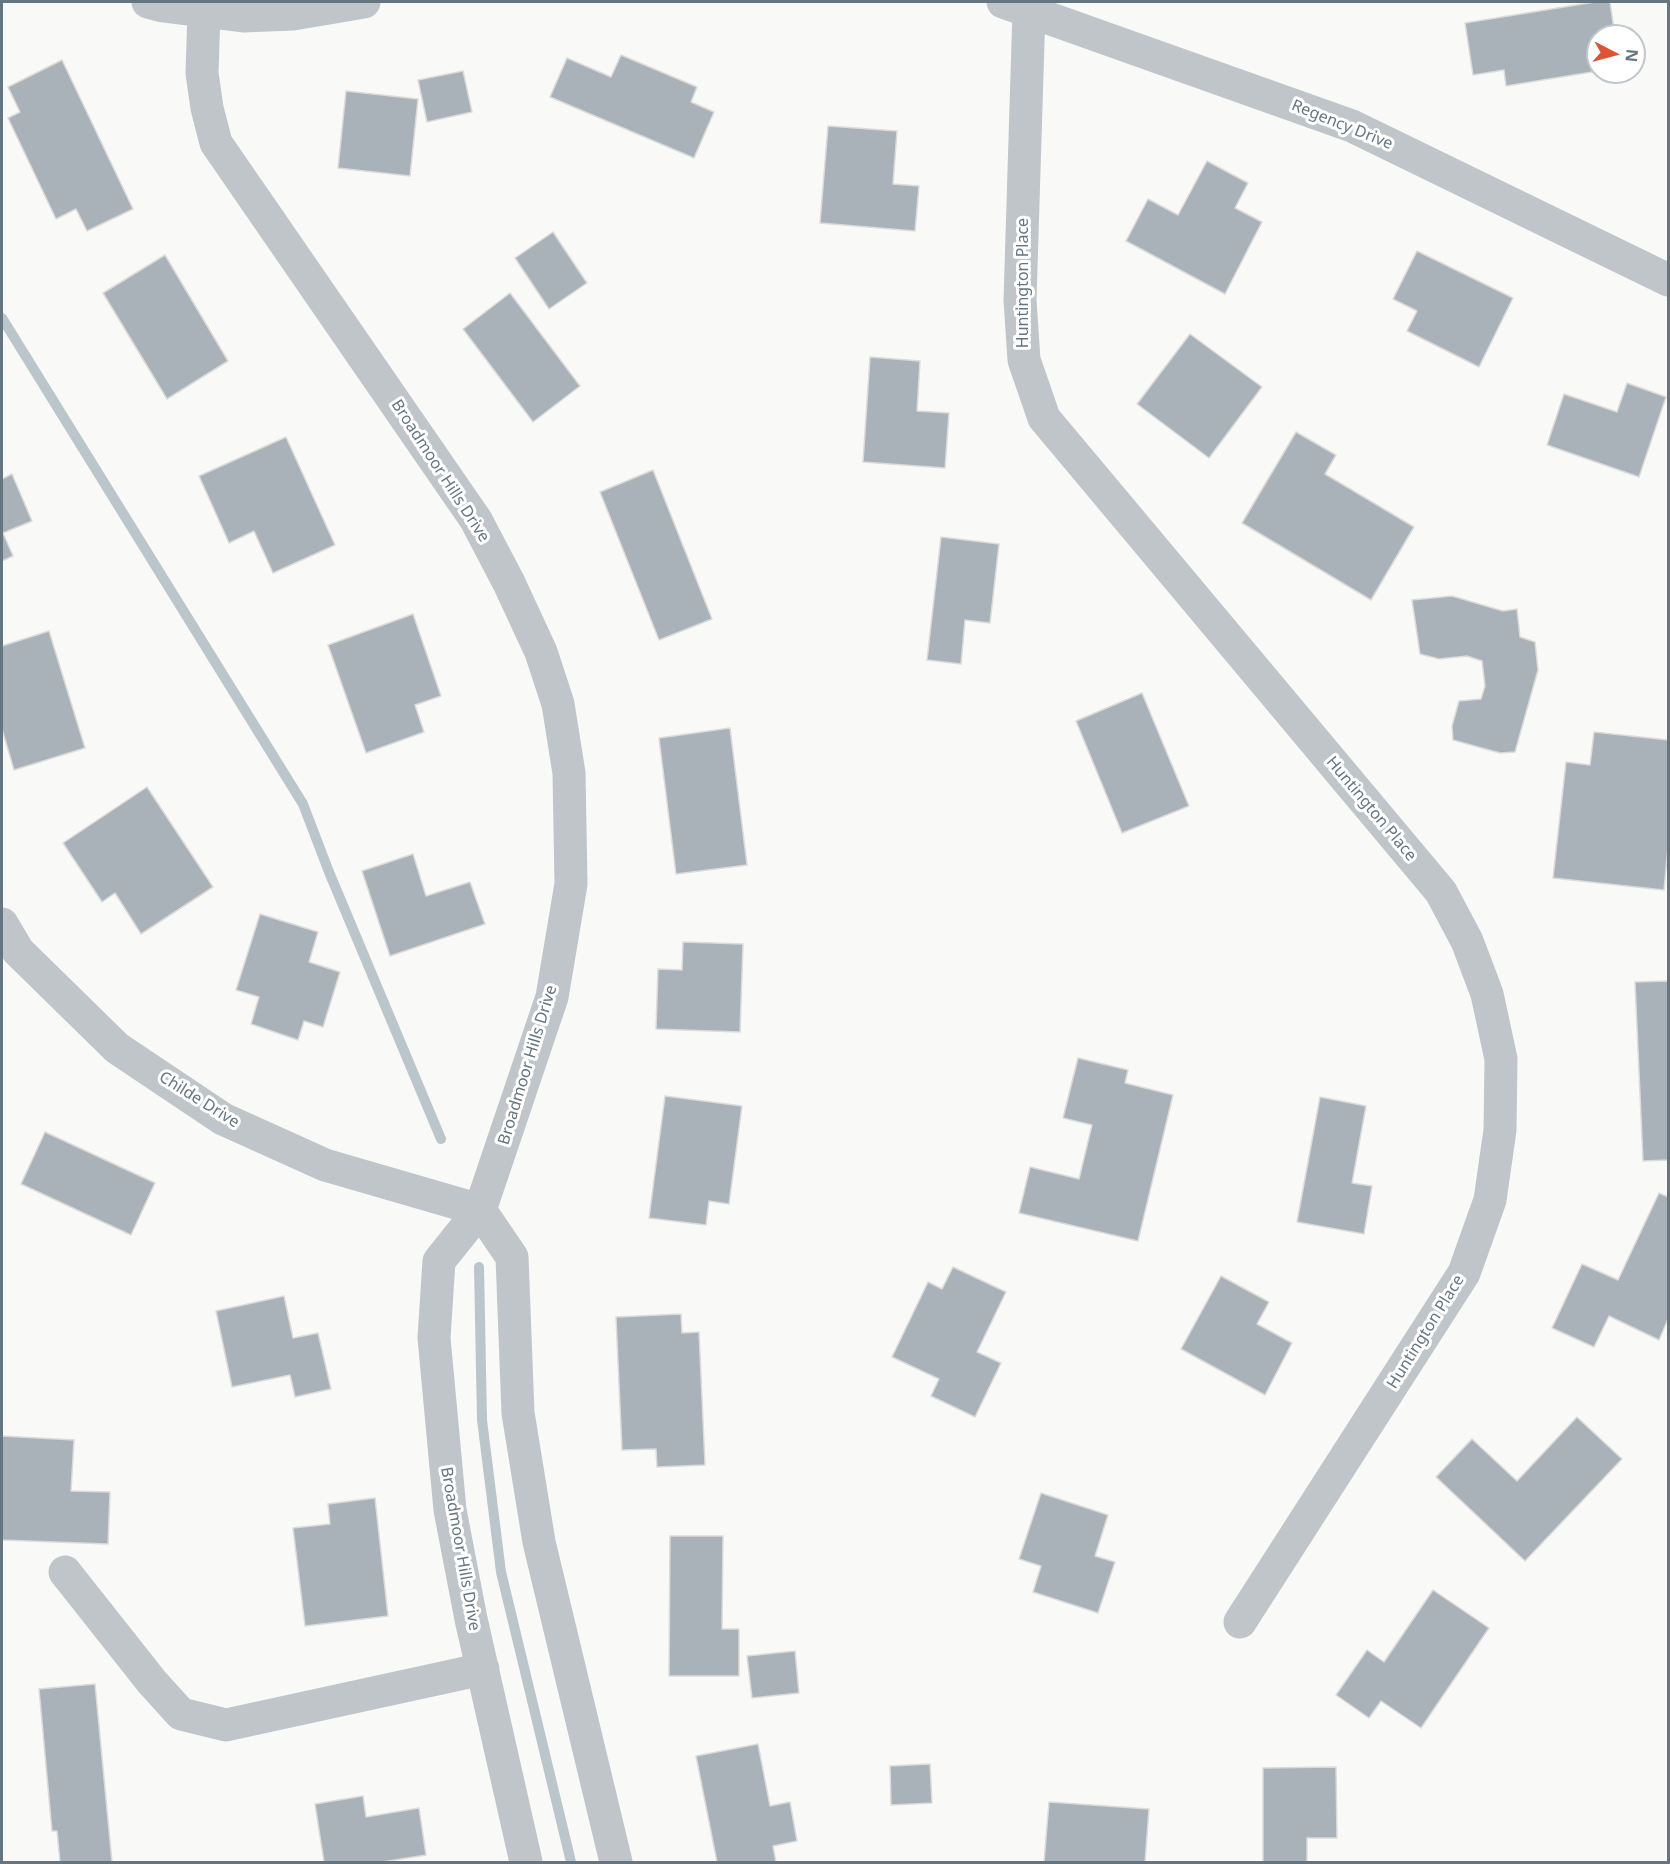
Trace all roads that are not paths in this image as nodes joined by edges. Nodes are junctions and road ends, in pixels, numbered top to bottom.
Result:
1 (148, 2) edge
2 (364, 2) edge
3 (1016, 6) edge
4 (204, 11) junction
5 (1668, 280) edge
6 (2, 924) edge
7 (480, 1210) junction
8 (65, 1572) dead end
9 (1240, 1622) dead end
10 (483, 1669) junction
11 (526, 1863) edge
12 (616, 1863) edge

1 - 4 street
2 - 4 street
3 - 5 street, Regency Drive
3 - 9 street, Huntington Place
4 - 7 street, Broadmoor Hills Drive
6 - 7 street, Childe Drive
7 - 10 street, Broadmoor Hills Drive
7 - 12 street
8 - 10 street
10 - 11 street, Broadmoor Hills Drive

